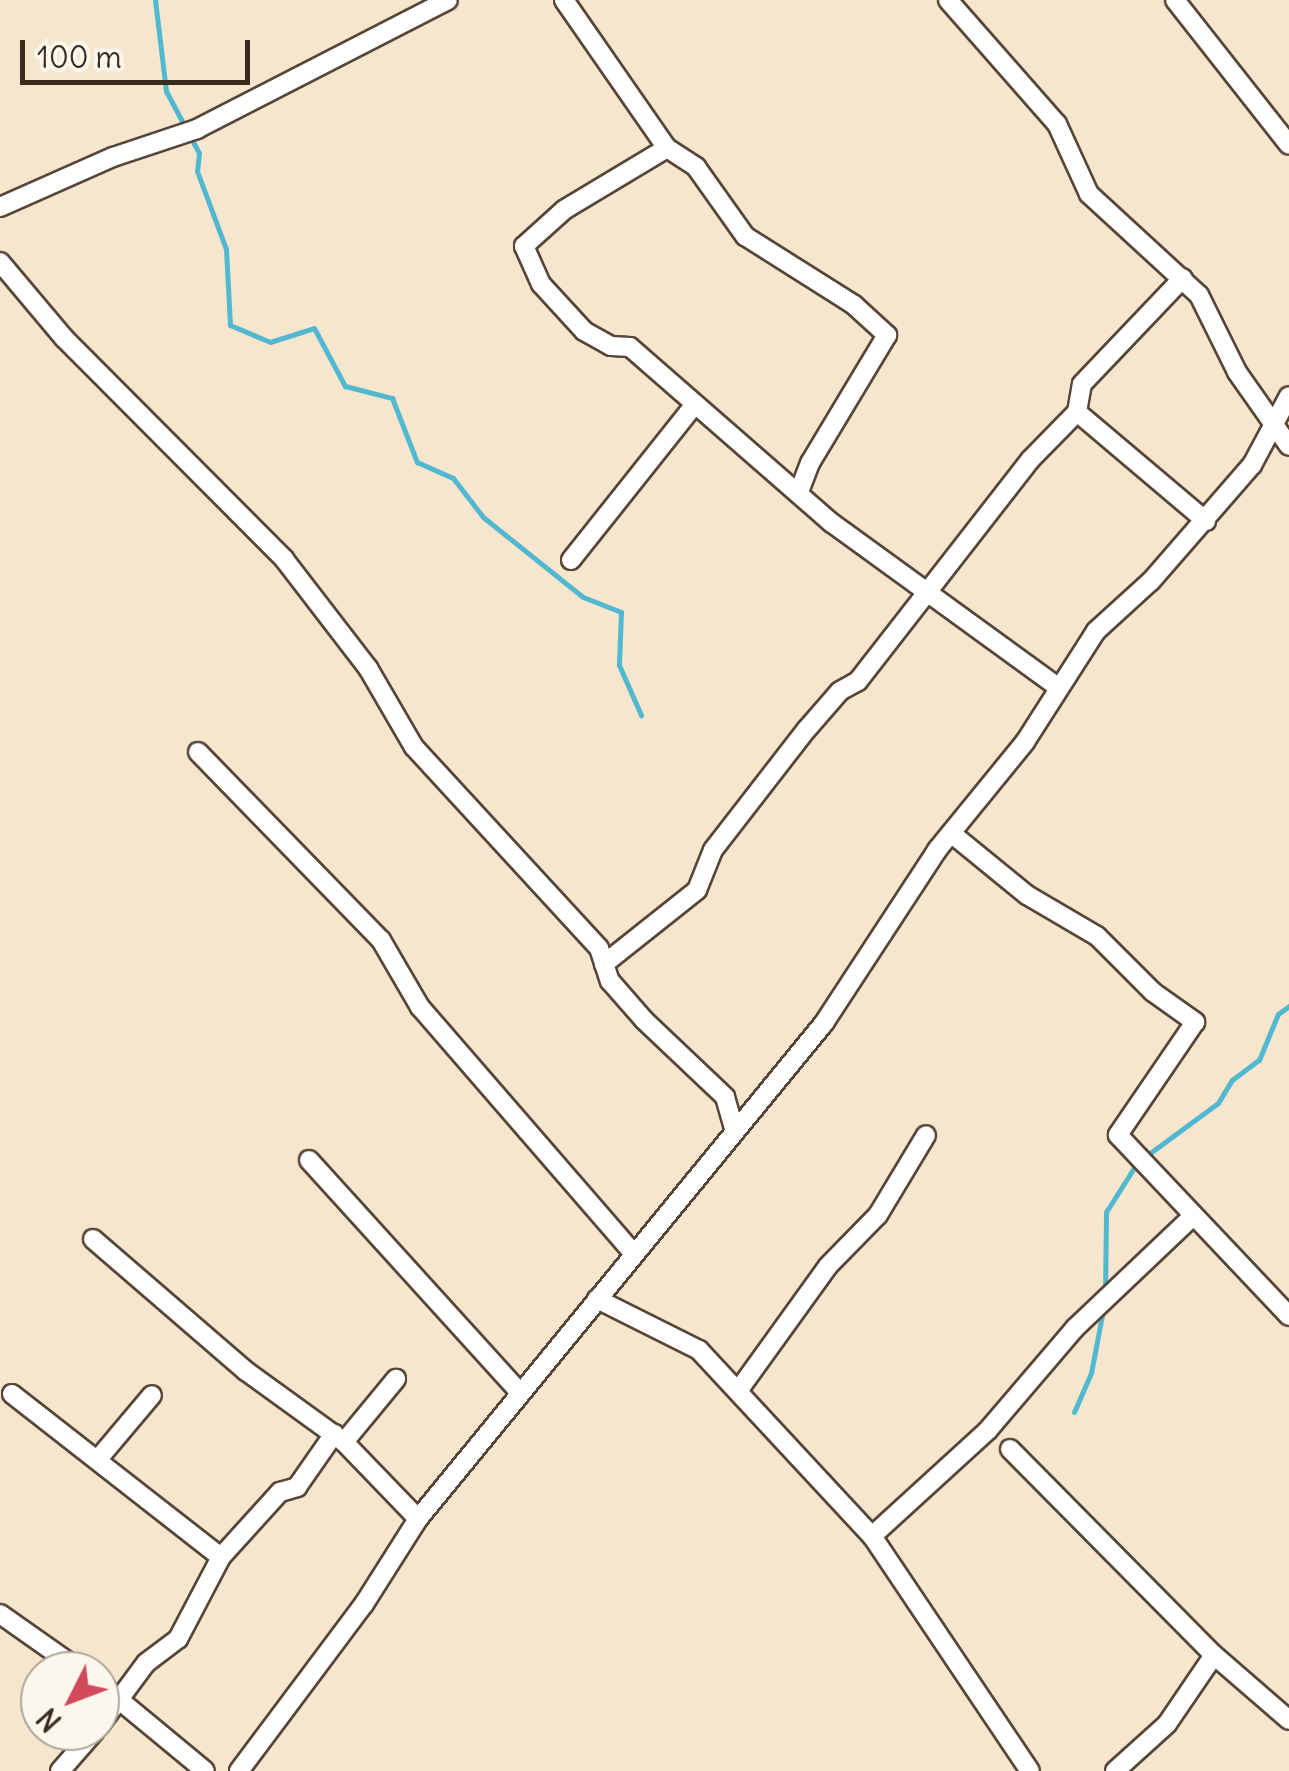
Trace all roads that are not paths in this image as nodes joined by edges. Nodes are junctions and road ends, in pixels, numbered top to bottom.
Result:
1 (448, 0) edge
2 (564, 0) edge
3 (948, 0) edge
4 (1175, 0) edge
5 (1289, 145) edge
6 (667, 148) junction
7 (0, 207) edge
8 (0, 262) edge
9 (1182, 278) junction
10 (1289, 396) edge
11 (695, 404) junction
12 (1078, 412) junction
13 (1272, 424) junction
14 (1289, 446) edge
15 (799, 492) junction
16 (1206, 522) junction
17 (572, 560) dead end
18 (933, 593) junction
19 (1058, 687) junction
20 (198, 752) dead end
21 (951, 832) junction
22 (604, 964) junction
23 (734, 1130) junction
24 (926, 1136) dead end
25 (308, 1160) dead end
26 (1192, 1217) junction
27 (93, 1239) dead end
28 (632, 1252) junction
29 (598, 1298) junction
30 (1289, 1316) edge
31 (396, 1379) dead end
32 (738, 1391) junction
33 (520, 1393) junction
34 (12, 1394) dead end
35 (152, 1394) dead end
36 (339, 1438) junction
37 (1010, 1449) dead end
38 (100, 1458) junction
39 (418, 1519) junction
40 (872, 1536) junction
41 (221, 1557) junction
42 (0, 1614) edge
43 (53, 1651) edge
44 (1214, 1655) junction
45 (120, 1697) edge
46 (123, 1699) junction
47 (120, 1702) edge
48 (1289, 1720) edge
49 (78, 1751) edge
50 (60, 1771) edge
51 (205, 1771) edge
52 (239, 1771) edge
53 (1030, 1771) edge
54 (1115, 1771) edge

1 - 7 street
2 - 6 street
3 - 9 street
4 - 5 street
6 - 11 street
6 - 15 street
8 - 22 street
9 - 12 street
9 - 13 street
10 - 13 street
11 - 15 street
11 - 17 street
12 - 16 street
12 - 18 street
13 - 14 street
13 - 16 street
15 - 18 street
16 - 19 street
18 - 19 street
18 - 22 street
19 - 21 street
20 - 28 street
21 - 23 street
21 - 26 street
22 - 23 street
23 - 28 street
24 - 32 street
25 - 33 street
26 - 30 street
26 - 40 street
27 - 36 street
28 - 29 street
29 - 32 street
29 - 33 street
31 - 36 street
32 - 40 street
33 - 39 street
34 - 38 street
35 - 38 street
36 - 39 street
36 - 41 street
37 - 44 street
38 - 41 street
39 - 52 street
40 - 53 street
41 - 46 street
42 - 43 street
44 - 48 street
44 - 54 street
45 - 46 street
46 - 47 street
46 - 51 street
49 - 50 street

